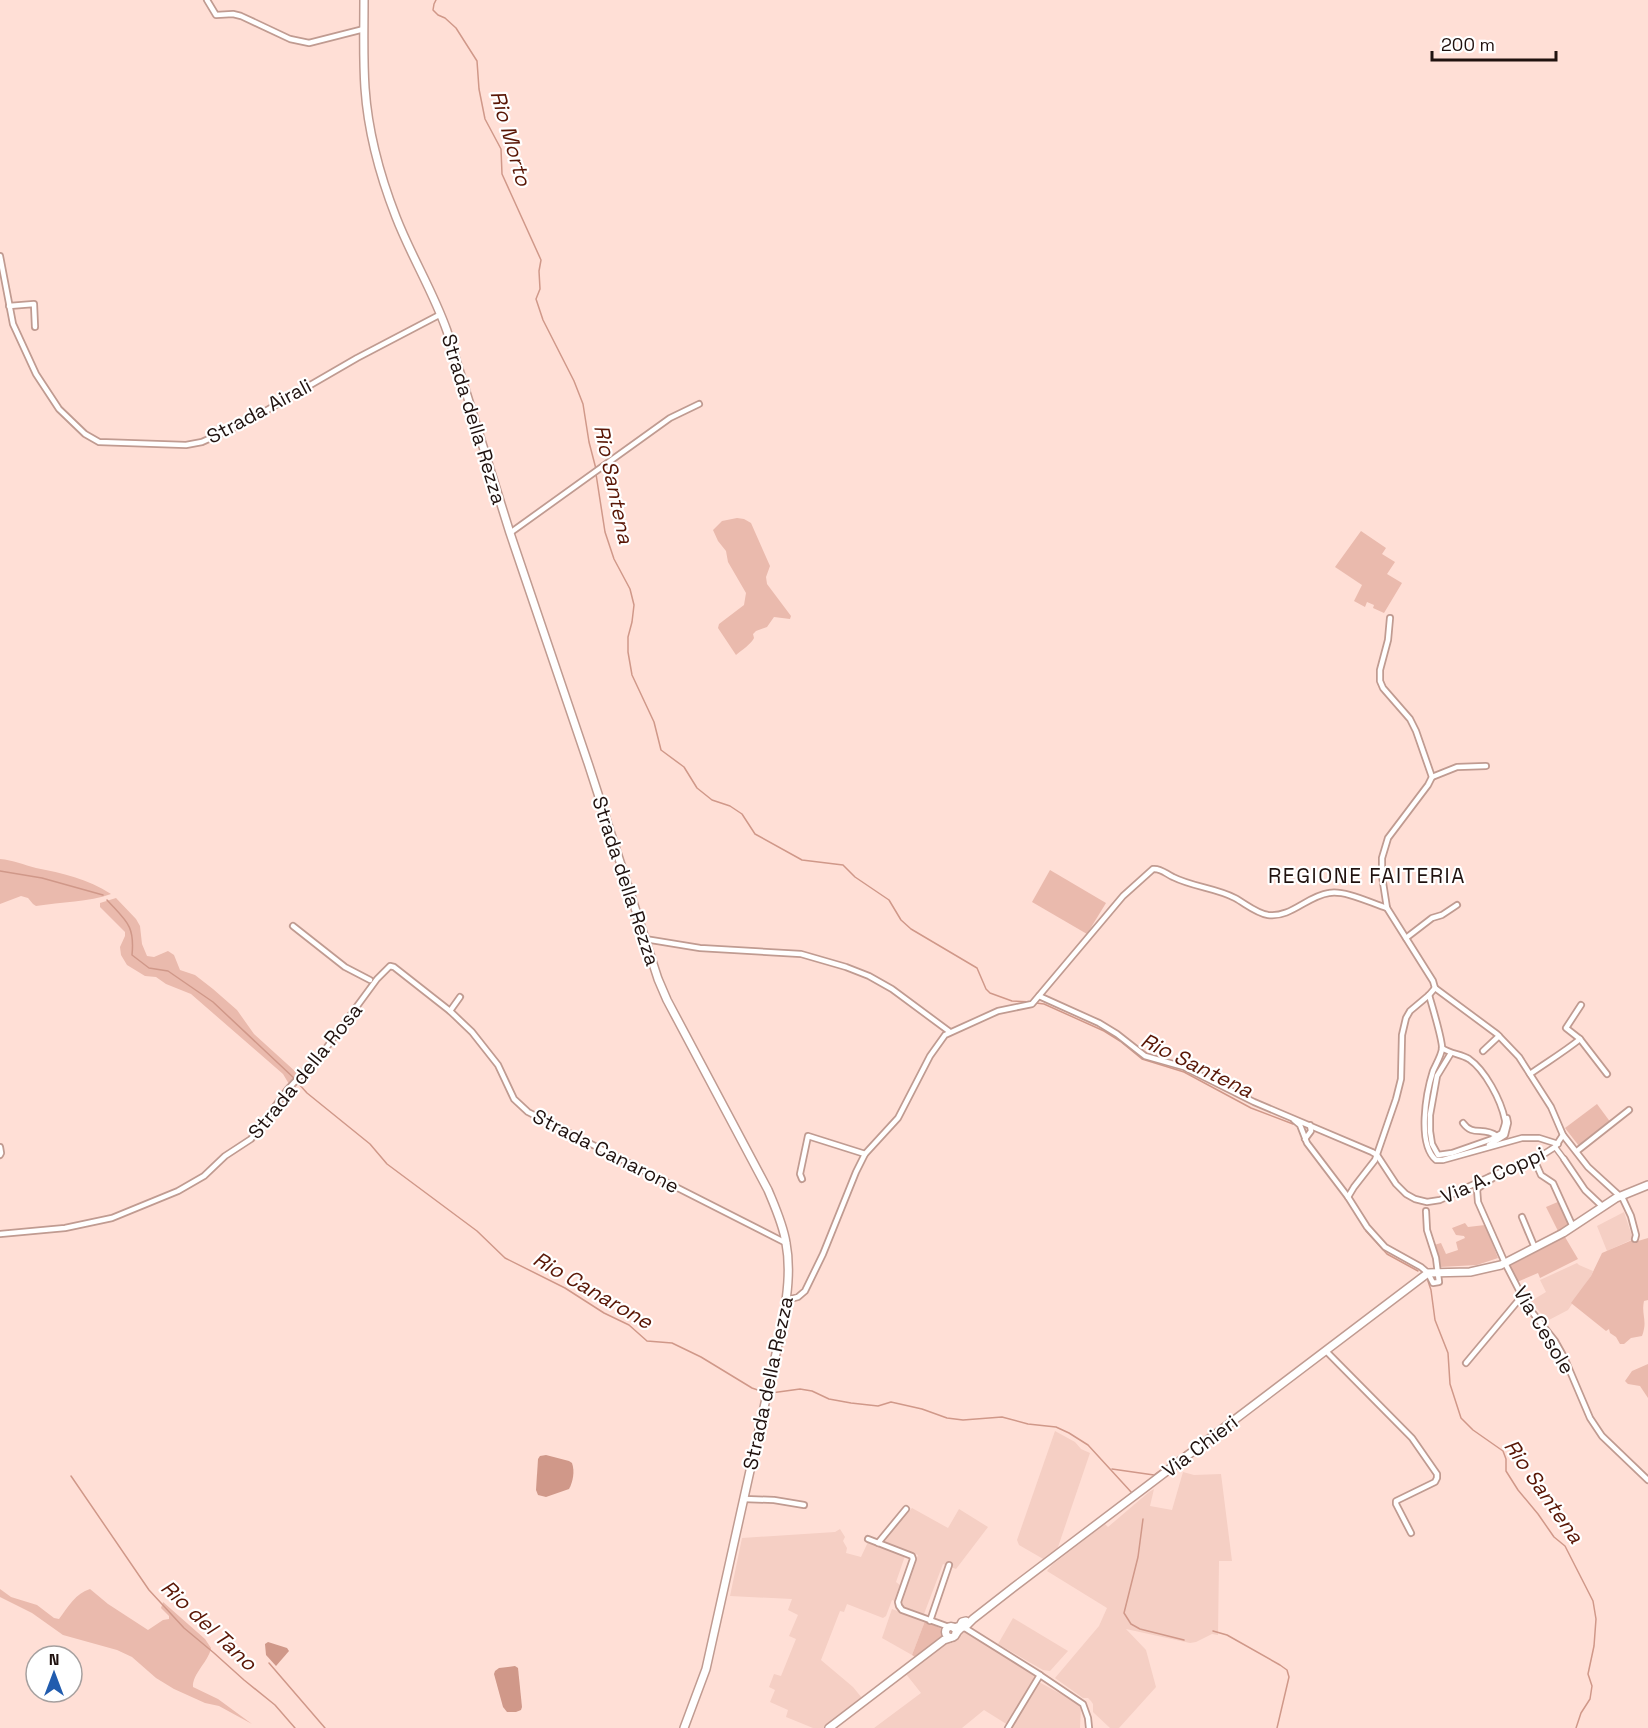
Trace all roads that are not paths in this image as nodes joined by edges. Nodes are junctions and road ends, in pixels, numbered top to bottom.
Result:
1 (207, 0) edge
2 (364, 0) edge
3 (364, 29) junction
4 (0, 256) edge
5 (9, 306) junction
6 (441, 314) junction
7 (35, 327) dead end
8 (699, 404) dead end
9 (510, 533) junction
10 (1390, 618) dead end
11 (1486, 766) dead end
12 (1432, 777) junction
13 (1457, 905) dead end
14 (1387, 908) junction
15 (293, 926) dead end
16 (1406, 938) junction
17 (645, 939) junction
18 (371, 983) junction
19 (1435, 988) junction
20 (1429, 995) junction
21 (1040, 996) junction
22 (460, 997) dead end
23 (1581, 1005) dead end
24 (450, 1011) junction
25 (950, 1032) junction
26 (1499, 1036) junction
27 (1580, 1039) junction
28 (1442, 1048) junction
29 (1483, 1052) dead end
30 (1451, 1053) junction
31 (1530, 1074) junction
32 (1607, 1074) dead end
33 (1501, 1101) dead end
34 (1629, 1110) dead end
35 (1292, 1118) junction
36 (1463, 1123) dead end
37 (1310, 1125) junction
38 (1302, 1132) junction
39 (1521, 1134) dead end
40 (1563, 1135) junction
41 (1497, 1136) junction
42 (1305, 1139) junction
43 (1511, 1140) junction
44 (1556, 1145) junction
45 (0, 1147) edge
46 (1484, 1148) junction
47 (1576, 1151) junction
48 (865, 1154) junction
49 (0, 1155) edge
50 (1377, 1155) junction
51 (1534, 1159) junction
52 (1564, 1160) joint
53 (1514, 1168) junction
54 (802, 1179) dead end
55 (1648, 1185) edge
56 (1621, 1195) junction
57 (1348, 1197) junction
58 (1603, 1207) junction
59 (1426, 1211) dead end
60 (1522, 1217) dead end
61 (1573, 1227) junction
62 (0, 1234) edge
63 (1635, 1239) dead end
64 (786, 1243) junction
65 (1535, 1248) junction
66 (1505, 1263) junction
67 (1428, 1273) junction
68 (1438, 1273) junction
69 (1522, 1296) junction
70 (787, 1300) junction
71 (1326, 1351) junction
72 (1466, 1363) dead end
73 (1648, 1480) edge
74 (744, 1499) junction
75 (804, 1505) dead end
76 (906, 1509) dead end
77 (1411, 1533) dead end
78 (868, 1539) dead end
79 (878, 1543) junction
80 (950, 1565) dead end
81 (930, 1621) junction
82 (967, 1625) junction
83 (948, 1632) junction
84 (1040, 1675) junction
85 (684, 1728) edge
86 (829, 1728) edge
87 (1008, 1728) edge
88 (1089, 1728) edge

1 - 3 street
2 - 3 main road, Strada della Rezza
3 - 6 main road, Strada della Rezza
4 - 5 street, Strada Airali
5 - 6 street, Strada Airali
5 - 7 street
6 - 9 main road, Strada della Rezza
8 - 9 street
9 - 17 main road, Strada della Rezza
10 - 12 street
11 - 12 street
12 - 14 street
13 - 16 street
14 - 16 street
14 - 21 street
15 - 18 street
16 - 19 street
17 - 25 street
17 - 64 main road, Strada della Rezza
18 - 24 street, Strada Canarone
18 - 62 street, Strada della Rosa
19 - 20 street
19 - 26 street
20 - 28 street
20 - 50 street
21 - 25 street
21 - 35 street
22 - 24 street
23 - 27 street
24 - 64 street, Strada Canarone
25 - 48 street
26 - 29 street
26 - 31 street
27 - 31 street
27 - 32 street
28 - 30 street
28 - 46 street
30 - 41 street
30 - 41 street
31 - 40 street
33 - 46 street
34 - 47 street
35 - 37 street
35 - 38 street
36 - 41 street
37 - 38 street
37 - 42 street
37 - 50 street
38 - 42 street
39 - 43 street
40 - 44 street
40 - 47 street
42 - 57 street
43 - 44 street
43 - 46 street
44 - 51 street, Via A. Coppi
44 - 52 street
45 - 49 street
47 - 56 street
48 - 54 street
48 - 70 street
50 - 53 street, Via A. Coppi
50 - 57 street
51 - 53 street, Via A. Coppi
51 - 61 street
52 - 58 street
53 - 66 street, Via Cesole
55 - 56 main road
56 - 58 main road
56 - 63 street
57 - 67 street
58 - 61 main road
59 - 68 street
60 - 65 street
61 - 65 main road
64 - 70 main road, Strada della Rezza
65 - 66 main road
66 - 68 main road
66 - 69 street, Via Cesole
67 - 68 main road
67 - 71 main road, Via Chieri
69 - 72 street
69 - 73 street, Via Cesole
70 - 74 main road, Strada della Rezza
71 - 77 street
71 - 82 main road, Via Chieri
74 - 75 street
74 - 85 main road, Strada della Rezza
76 - 79 street
78 - 79 street
79 - 81 street
80 - 81 street
81 - 83 street
82 - 83 main road, Via Chieri
82 - 84 street
83 - 86 main road, Via Chieri
84 - 87 street
84 - 88 street

